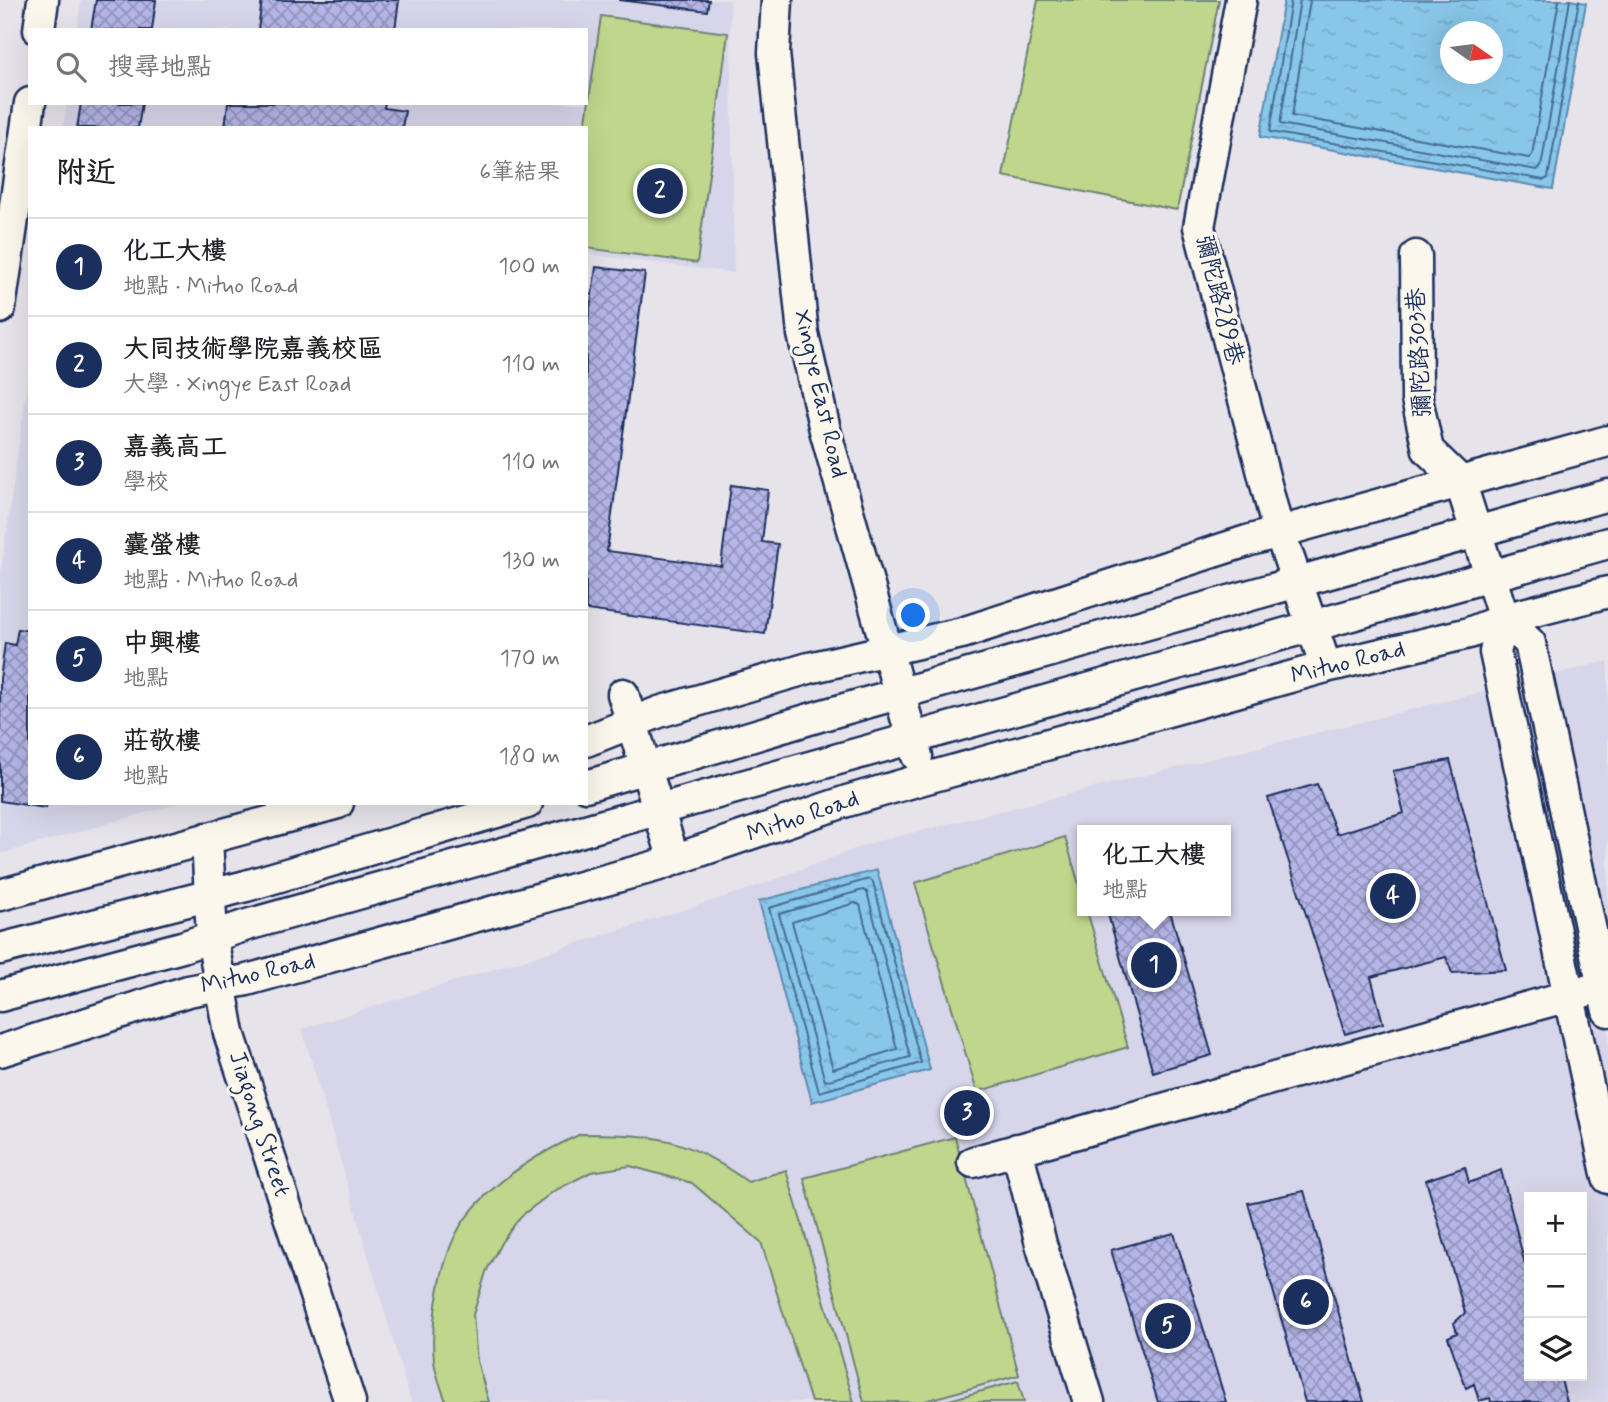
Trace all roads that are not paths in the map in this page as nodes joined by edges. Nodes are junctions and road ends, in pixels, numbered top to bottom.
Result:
1 (43, 0) edge
2 (777, 0) edge
3 (1241, 0) edge
4 (39, 28) edge
5 (29, 105) edge
6 (10, 177) edge
7 (1416, 256) dead end
8 (0, 309) edge
9 (1608, 441) edge
10 (1460, 481) junction
11 (1608, 495) edge
12 (1277, 524) junction
13 (1478, 533) junction
14 (1608, 542) edge
15 (1492, 577) junction
16 (1297, 584) junction
17 (1608, 592) edge
18 (1504, 619) junction
19 (1312, 625) junction
20 (888, 651) junction
21 (1326, 667) junction
22 (623, 694) dead end
23 (899, 695) junction
24 (633, 724) junction
25 (912, 739) junction
26 (588, 740) edge
27 (646, 769) junction
28 (923, 779) junction
29 (588, 785) edge
30 (330, 805) edge
31 (520, 805) edge
32 (658, 808) junction
33 (206, 838) junction
34 (674, 860) junction
35 (0, 895) edge
36 (210, 895) junction
37 (212, 938) junction
38 (0, 949) edge
39 (218, 984) junction
40 (0, 996) edge
41 (1567, 996) junction
42 (1606, 998) edge
43 (0, 1051) edge
44 (1017, 1149) junction
45 (972, 1162) dead end
46 (1608, 1178) edge
47 (350, 1402) edge
48 (1089, 1402) edge

1 - 4 street
2 - 20 street, Xingye East Road
3 - 12 street, 彌陀路289巷
5 - 6 street
6 - 8 street
7 - 10 street, 彌陀路303巷
9 - 10 street
10 - 12 street
10 - 13 street
11 - 13 street
12 - 16 street, 彌陀路289巷
12 - 20 street
13 - 15 street
13 - 16 street
14 - 15 street, Mituo Road
15 - 18 street
15 - 19 street, Mituo Road
16 - 19 street, 彌陀路289巷
16 - 23 street
17 - 18 street, Mituo Road
18 - 21 street, Mituo Road
18 - 41 street
18 - 42 street
19 - 21 street, 彌陀路289巷
19 - 25 street, Mituo Road
20 - 23 street, Xingye East Road
20 - 24 street
21 - 28 street, Mituo Road
22 - 24 street
23 - 25 street, Xingye East Road
23 - 27 street
24 - 26 street
24 - 27 street
25 - 28 street, Xingye East Road
25 - 32 street, Mituo Road
27 - 29 street
27 - 32 street
28 - 34 street, Mituo Road
30 - 33 street
31 - 36 street
32 - 34 street
32 - 37 street, Mituo Road
33 - 35 street
33 - 36 street, Jiagong Street
34 - 39 street, Mituo Road
36 - 37 street, Jiagong Street
36 - 38 street
37 - 39 street, Jiagong Street
37 - 40 street, Mituo Road
39 - 43 street, Mituo Road
39 - 47 street, Jiagong Street
41 - 42 street
41 - 44 street
41 - 46 street
44 - 45 street
44 - 48 street

